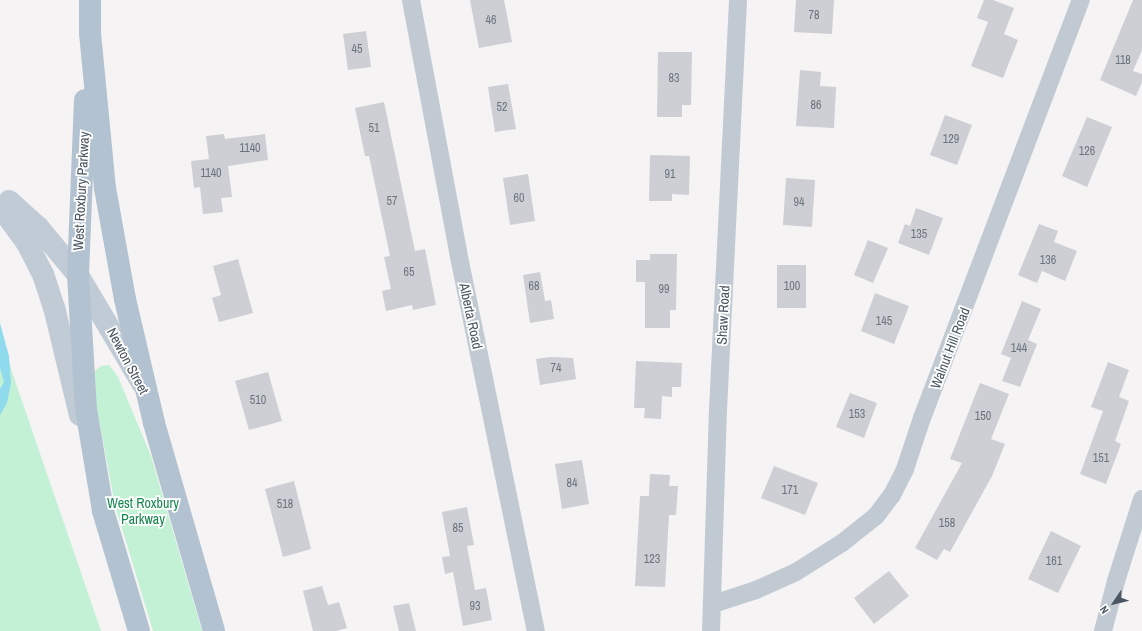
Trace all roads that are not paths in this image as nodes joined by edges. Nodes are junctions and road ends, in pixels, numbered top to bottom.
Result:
1 (90, 0) edge
2 (411, 0) edge
3 (738, 0) edge
4 (1082, 0) edge
5 (90, 33) junction
6 (0, 194) edge
7 (0, 206) edge
8 (78, 275) junction
9 (145, 388) junction
10 (99, 493) junction
11 (1142, 499) edge
12 (713, 604) junction
13 (139, 631) edge
14 (214, 631) edge
15 (536, 631) edge
16 (711, 631) edge
17 (1103, 631) edge

1 - 5 main road, West Roxbury Parkway
2 - 15 street, Alberta Road
3 - 12 street, Shaw Road
4 - 12 street, Walnut Hill Road
5 - 8 main road, West Roxbury Parkway
5 - 9 main road, West Roxbury Parkway
6 - 8 main road, Newton Street
7 - 10 main road
8 - 9 main road, Newton Street
8 - 10 main road, West Roxbury Parkway
9 - 14 main road, Newton Street
10 - 13 main road, West Roxbury Parkway
11 - 17 street
12 - 16 street, Shaw Road

